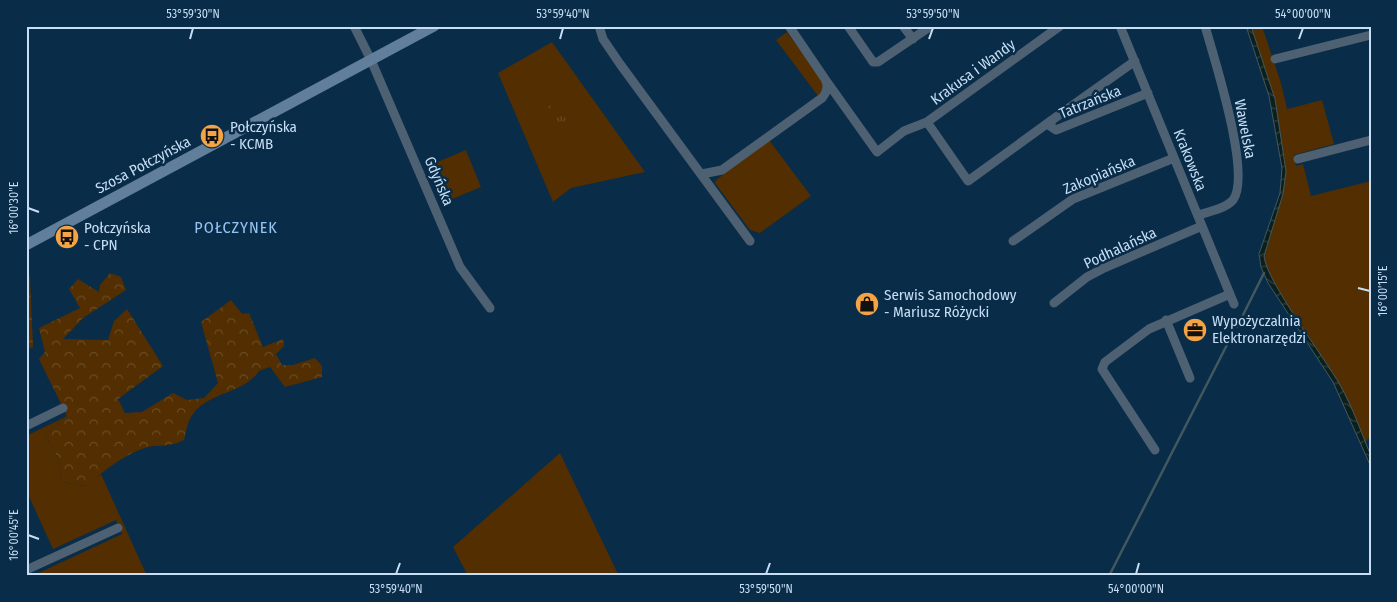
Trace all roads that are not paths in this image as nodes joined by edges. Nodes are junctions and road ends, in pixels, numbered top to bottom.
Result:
1 (354, 26) edge
2 (434, 26) edge
3 (599, 26) edge
4 (789, 26) edge
5 (848, 26) edge
6 (903, 26) edge
7 (931, 26) edge
8 (1060, 26) edge
9 (1120, 26) edge
10 (1205, 26) edge
11 (1371, 35) edge
12 (912, 39) junction
13 (1274, 59) dead end
14 (371, 60) junction
15 (1135, 61) junction
16 (826, 78) junction
17 (1148, 93) junction
18 (1052, 120) junction
19 (927, 122) junction
20 (1371, 140) edge
21 (1174, 158) junction
22 (1298, 159) dead end
23 (702, 174) junction
24 (1198, 215) junction
25 (1202, 226) junction
26 (750, 241) dead end
27 (1013, 241) dead end
28 (26, 245) edge
29 (1230, 294) junction
30 (1054, 302) dead end
31 (1234, 304) dead end
32 (490, 308) dead end
33 (1166, 320) junction
34 (1190, 378) dead end
35 (63, 408) dead end
36 (26, 426) edge
37 (1155, 450) dead end
38 (118, 528) dead end
39 (26, 570) edge

1 - 14 street, Gdyńska
2 - 14 main road, Szosa Połczyńska
3 - 23 street
4 - 16 street
5 - 12 street
6 - 12 street
7 - 12 street
8 - 19 street, Krakusa i Wandy
9 - 15 street, Krakowska
10 - 24 street, Wawelska
11 - 13 street
14 - 28 main road, Szosa Połczyńska
14 - 32 street, Gdyńska
15 - 17 street, Krakowska
15 - 18 street, Tatrzańska
16 - 19 street, Krakusa i Wandy
16 - 23 street
17 - 18 street, Tatrzańska
17 - 21 street, Krakowska
18 - 19 street, Tatrzańska
20 - 22 street
21 - 24 street, Krakowska
21 - 27 street, Zakopiańska
23 - 26 street
24 - 25 street, Krakowska
25 - 29 street, Krakowska
25 - 30 street, Podhalańska
29 - 31 street, Krakowska
29 - 33 street
33 - 34 street
33 - 37 street
35 - 36 street
38 - 39 street

